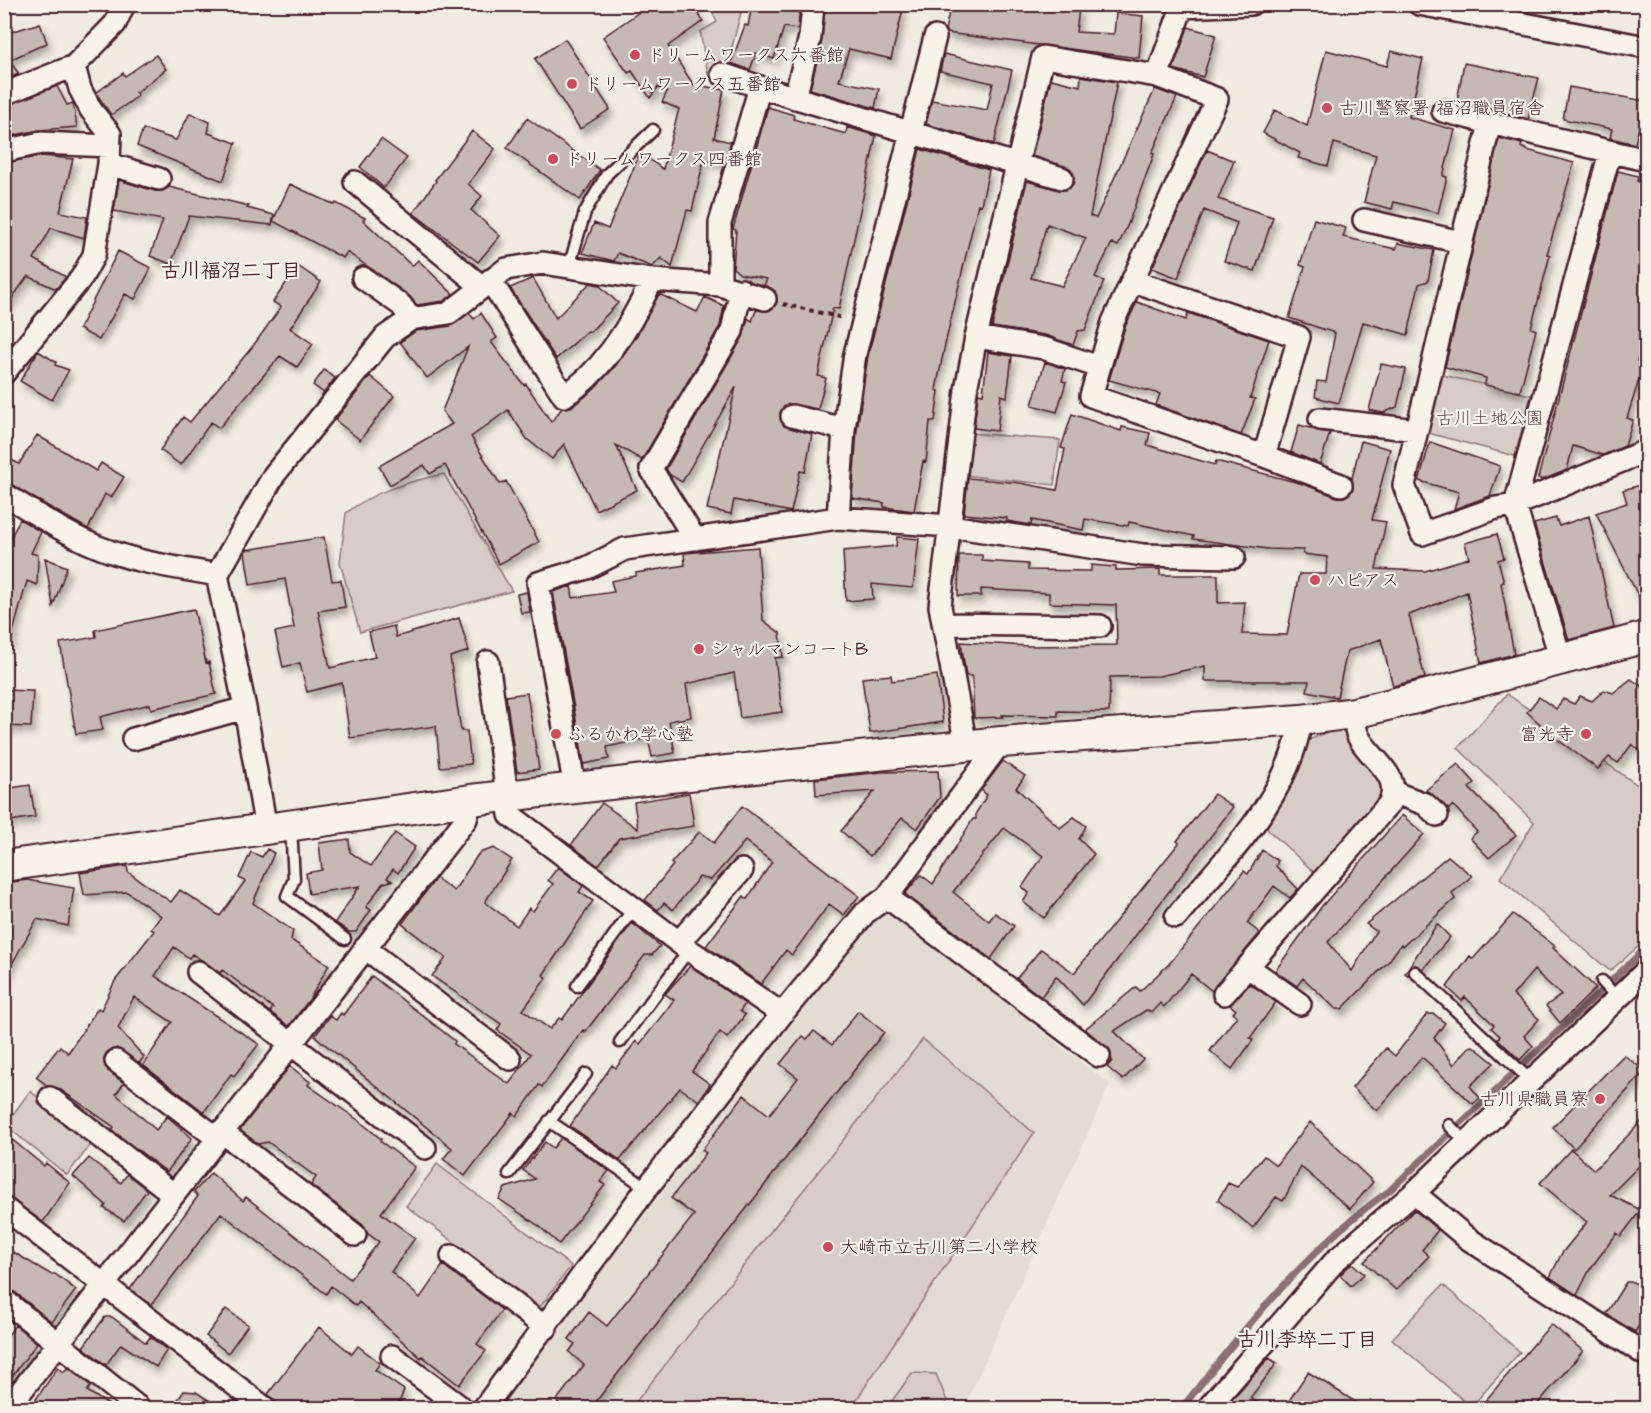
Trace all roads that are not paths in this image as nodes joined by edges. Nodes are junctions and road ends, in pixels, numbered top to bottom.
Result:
1 (124, 4) edge
2 (1251, 4) edge
3 (1419, 4) edge
4 (813, 6) edge
5 (934, 37) dead end
6 (1647, 47) edge
7 (74, 66) junction
8 (722, 74) dead end
9 (1157, 76) junction
10 (760, 87) junction
11 (4, 94) edge
12 (795, 98) junction
13 (1443, 111) dead end
14 (1490, 123) junction
15 (653, 130) dead end
16 (910, 132) junction
17 (4, 151) edge
18 (1610, 152) junction
19 (109, 155) junction
20 (1647, 160) edge
21 (1017, 165) junction
22 (1062, 178) dead end
23 (159, 179) dead end
24 (355, 182) dead end
25 (1364, 220) dead end
26 (1461, 242) junction
27 (569, 267) junction
28 (363, 278) dead end
29 (652, 280) junction
30 (1133, 281) junction
31 (486, 283) junction
32 (720, 285) junction
33 (741, 290) junction
34 (765, 299) road end
35 (411, 319) junction
36 (976, 337) junction
37 (1100, 368) junction
38 (4, 373) edge
39 (792, 416) dead end
40 (1320, 419) dead end
41 (844, 429) junction
42 (1417, 430) junction
43 (1647, 452) edge
44 (1264, 456) junction
45 (1341, 485) dead end
46 (4, 494) edge
47 (1515, 505) junction
48 (838, 518) junction
49 (950, 526) junction
50 (694, 539) junction
51 (1234, 557) dead end
52 (217, 575) junction
53 (944, 624) junction
54 (1100, 626) dead end
55 (1647, 637) edge
56 (1561, 660) junction
57 (488, 662) dead end
58 (245, 708) junction
59 (1354, 713) junction
60 (1300, 720) junction
61 (133, 739) dead end
62 (1001, 742) junction
63 (966, 746) junction
64 (575, 788) junction
65 (1395, 793) junction
66 (507, 795) junction
67 (471, 800) junction
68 (1437, 815) dead end
69 (279, 827) junction
70 (4, 866) edge
71 (742, 870) dead end
72 (887, 897) junction
73 (634, 908) junction
74 (1176, 917) dead end
75 (345, 939) dead end
76 (684, 946) junction
77 (365, 948) junction
78 (1248, 967) junction
79 (1647, 971) edge
80 (198, 972) dead end
81 (1415, 972) dead end
82 (1602, 981) dead end
83 (577, 986) dead end
84 (1224, 994) dead end
85 (1617, 998) junction
86 (1300, 1004) dead end
87 (782, 1014) junction
88 (620, 1042) dead end
89 (291, 1043) junction
90 (1098, 1056) dead end
91 (510, 1059) dead end
92 (116, 1061) dead end
93 (586, 1074) dead end
94 (1530, 1080) junction
95 (50, 1098) dead end
96 (549, 1121) junction
97 (1449, 1125) dead end
98 (219, 1134) junction
99 (1466, 1142) junction
100 (424, 1148) dead end
101 (509, 1174) dead end
102 (647, 1188) junction
103 (1414, 1193) junction
104 (173, 1194) junction
105 (4, 1208) edge
106 (356, 1234) dead end
107 (452, 1256) dead end
108 (103, 1283) junction
109 (4, 1300) edge
110 (546, 1328) junction
111 (58, 1343) junction
112 (1647, 1355) edge
113 (392, 1356) dead end
114 (8, 1408) edge
115 (140, 1408) edge
116 (265, 1408) edge
117 (462, 1408) edge
118 (484, 1408) edge
119 (1208, 1408) edge

1 - 7 street
2 - 9 street
3 - 6 street
4 - 12 street
5 - 16 street
7 - 11 street
7 - 19 street
8 - 10 street
9 - 21 street
9 - 30 street
10 - 12 street
10 - 32 street
12 - 16 street
13 - 14 street
14 - 18 street
14 - 26 street
15 - 27 lane
16 - 21 street
16 - 41 street
17 - 19 street
18 - 20 street
18 - 47 street
19 - 23 street
19 - 38 street
21 - 22 street
21 - 36 street
24 - 31 street
25 - 26 street
26 - 42 street
27 - 29 street
27 - 31 street
28 - 35 street
29 - 31 street
29 - 32 street
30 - 37 street
30 - 44 street
31 - 35 street
32 - 33 street
33 - 34 street
33 - 50 street
35 - 52 street
36 - 37 street
36 - 49 street
37 - 44 street
39 - 41 street
40 - 42 street
41 - 48 street
42 - 47 street
43 - 47 street
44 - 45 street
46 - 52 street
47 - 56 street
48 - 49 street
48 - 50 street
49 - 51 street
49 - 53 street
50 - 64 street
52 - 58 street
53 - 54 street
53 - 63 street
55 - 56 street
56 - 59 street
57 - 66 street
58 - 61 street
58 - 69 street
59 - 60 street
59 - 65 street
60 - 62 street
60 - 74 street
62 - 63 street
62 - 72 street
63 - 64 street
64 - 66 street
65 - 68 street
65 - 78 street
66 - 67 street
66 - 73 street
67 - 69 street
67 - 77 street
69 - 70 street
69 - 75 lane
71 - 76 street
72 - 87 street
72 - 90 street
73 - 76 street
73 - 83 lane
76 - 87 street
76 - 88 lane
77 - 89 street
77 - 91 street
78 - 84 street
78 - 86 street
79 - 85 street
80 - 89 street
81 - 94 lane
82 - 85 lane
85 - 94 street
87 - 102 street
89 - 98 street
89 - 100 street
92 - 98 street
93 - 96 lane
94 - 99 street
95 - 104 street
96 - 101 lane
96 - 102 lane
97 - 99 lane
98 - 104 street
98 - 106 street
99 - 103 street
102 - 110 street
103 - 112 street
103 - 119 street
104 - 108 street
105 - 108 street
107 - 110 street
108 - 111 street
108 - 116 street
109 - 111 street
110 - 118 street
111 - 114 street
111 - 115 street
113 - 117 street

